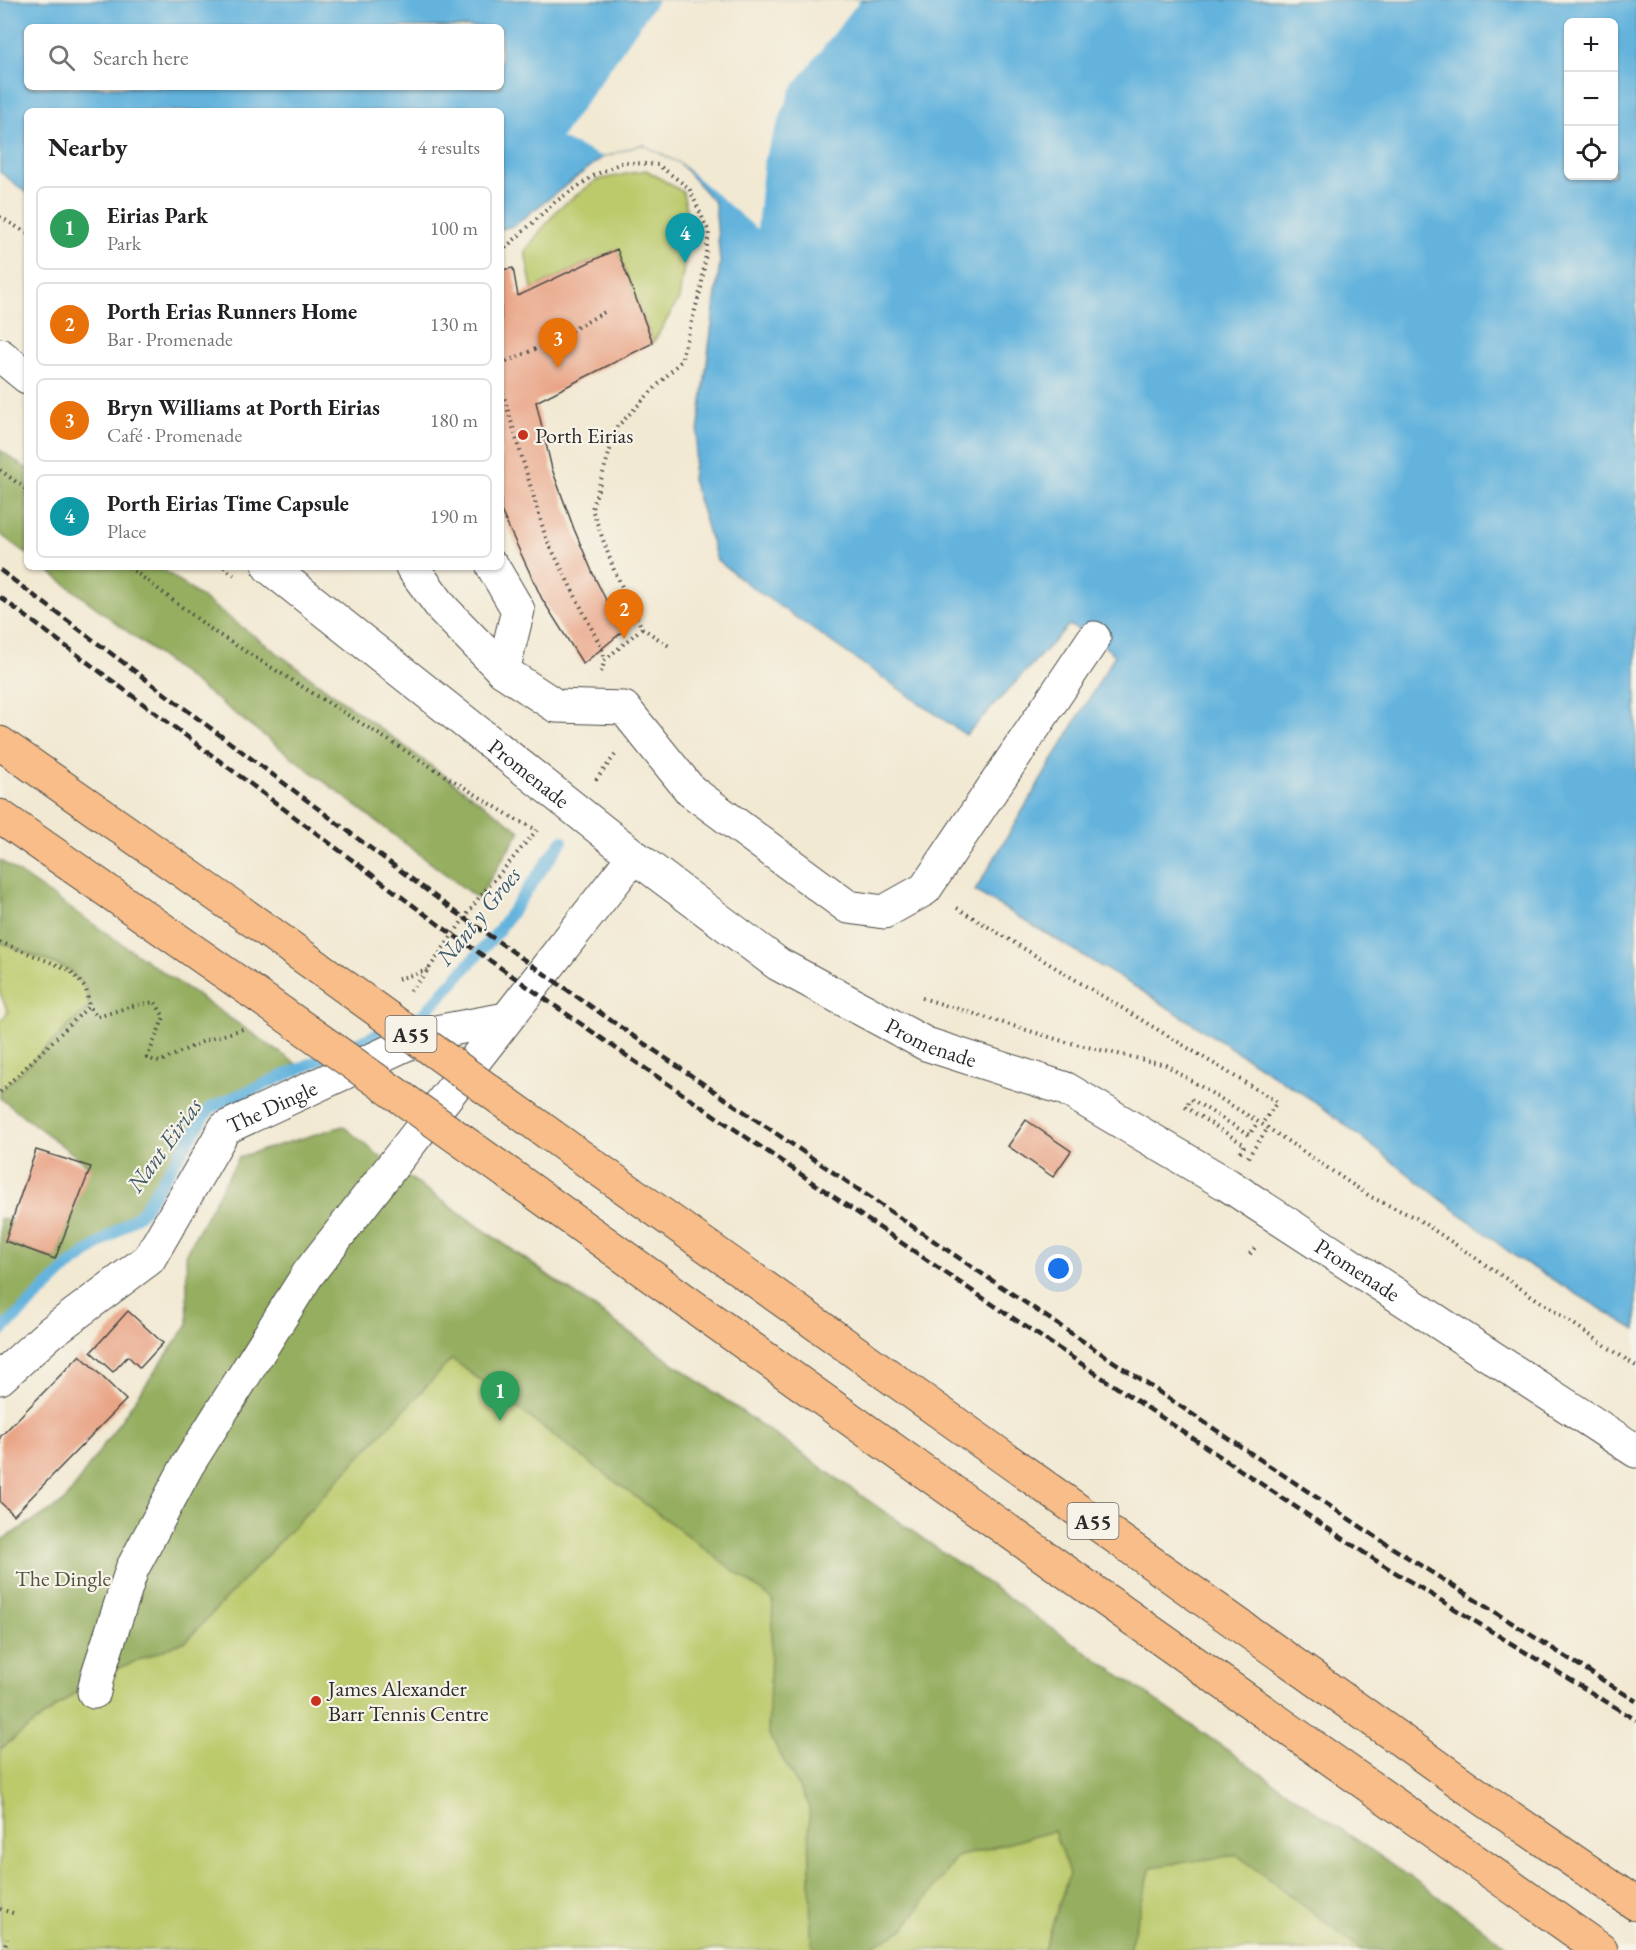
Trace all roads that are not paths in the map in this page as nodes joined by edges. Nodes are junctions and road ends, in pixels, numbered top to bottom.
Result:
1 (0, 355) edge
2 (24, 375) edge
3 (273, 570) edge
4 (414, 570) edge
5 (495, 570) edge
6 (1094, 638) dead end
7 (503, 671) junction
8 (0, 742) edge
9 (0, 816) edge
10 (634, 856) junction
11 (506, 1019) junction
12 (0, 1378) edge
13 (1636, 1451) edge
14 (94, 1692) dead end
15 (1273, 1718) junction
16 (1485, 1800) junction
17 (1636, 1886) edge
18 (1636, 1904) edge
19 (1570, 1950) edge
20 (1601, 1950) edge

1 - 2 street
3 - 10 street, Promenade
4 - 7 street
5 - 7 street
6 - 7 street
8 - 16 highway, A55, bridge
9 - 15 highway, A55, bridge
10 - 11 street
10 - 13 street, Promenade
11 - 12 street, The Dingle
11 - 14 street
15 - 19 highway
15 - 20 highway, A55
16 - 17 highway
16 - 18 highway, A55

